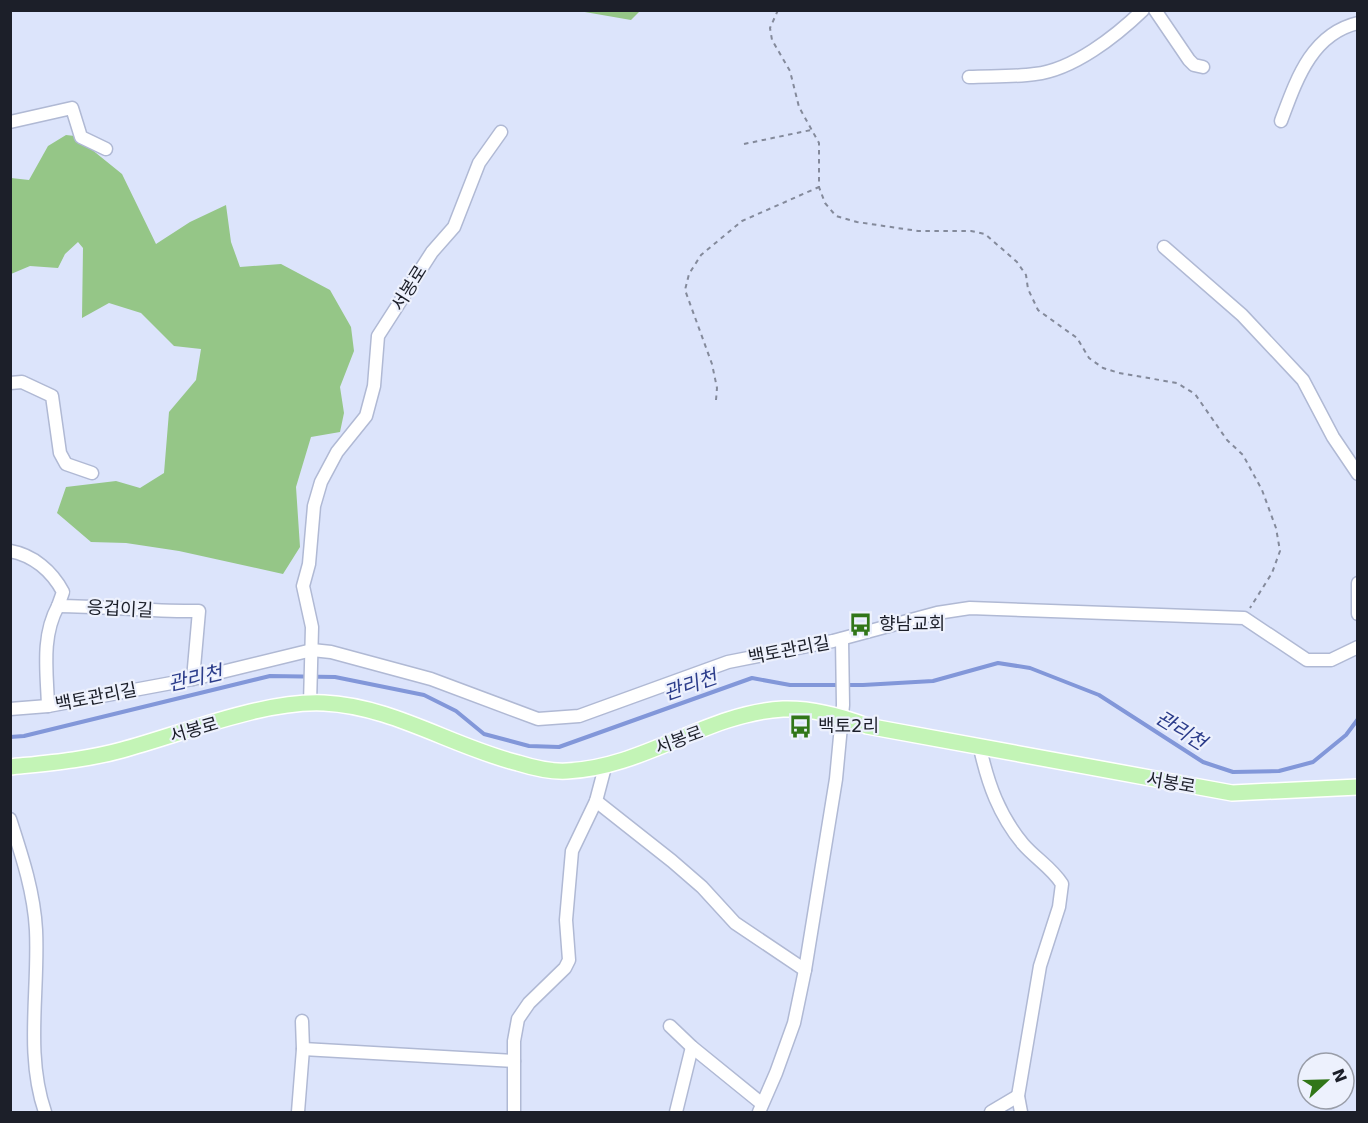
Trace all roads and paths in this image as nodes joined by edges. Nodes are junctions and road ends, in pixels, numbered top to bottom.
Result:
1 (778, 10) edge
2 (1143, 10) edge
3 (1155, 10) edge
4 (1358, 23) edge
5 (1203, 67) dead end
6 (969, 77) dead end
7 (1281, 121) dead end
8 (10, 122) edge
9 (812, 130) junction
10 (501, 132) dead end
11 (744, 144) dead end
12 (106, 148) dead end
13 (819, 187) junction
14 (1164, 247) dead end
15 (10, 383) edge
16 (716, 400) dead end
17 (92, 472) dead end
18 (1358, 474) edge
19 (10, 551) edge
20 (1358, 583) edge
21 (58, 606) junction
22 (1358, 614) edge
23 (1244, 618) junction
24 (842, 639) junction
25 (1358, 647) edge
26 (312, 655) junction
27 (193, 679) junction
28 (310, 704) junction
29 (48, 706) junction
30 (10, 709) edge
31 (843, 711) junction
32 (980, 748) junction
33 (10, 767) edge
34 (605, 767) junction
35 (1358, 787) edge
36 (596, 801) junction
37 (10, 819) edge
38 (805, 970) junction
39 (302, 1021) dead end
40 (670, 1026) dead end
41 (692, 1047) junction
42 (303, 1049) junction
43 (514, 1062) junction
44 (1018, 1096) junction
45 (760, 1108) edge
46 (45, 1113) edge
47 (298, 1113) edge
48 (514, 1113) edge
49 (676, 1113) edge
50 (991, 1113) edge
51 (1021, 1113) edge

1 - 9 path
2 - 6 street
3 - 5 street
4 - 7 street
8 - 12 street
9 - 11 path
9 - 13 path
10 - 26 street, 서봉로
13 - 16 path
13 - 23 path
14 - 18 street
15 - 17 street
19 - 21 street, 응겁이길
20 - 22 street
21 - 27 street, 응겁이길
21 - 29 street
23 - 24 street, 백토관리길
23 - 25 street
24 - 26 street, 백토관리길
24 - 31 street
26 - 27 street, 백토관리길
26 - 28 street, 서봉로
27 - 29 street, 백토관리길
28 - 33 main road, 서봉로
28 - 34 main road, 서봉로
29 - 30 street, 백토관리길
31 - 32 main road, 서봉로
31 - 34 main road, 서봉로
31 - 38 street
32 - 35 main road, 서봉로
32 - 44 street
34 - 36 street
36 - 38 street
36 - 43 street
37 - 46 street
38 - 45 street
39 - 42 street
40 - 41 street
41 - 45 street
41 - 49 street
42 - 43 street
42 - 47 street
43 - 48 street
44 - 50 street
44 - 51 street

